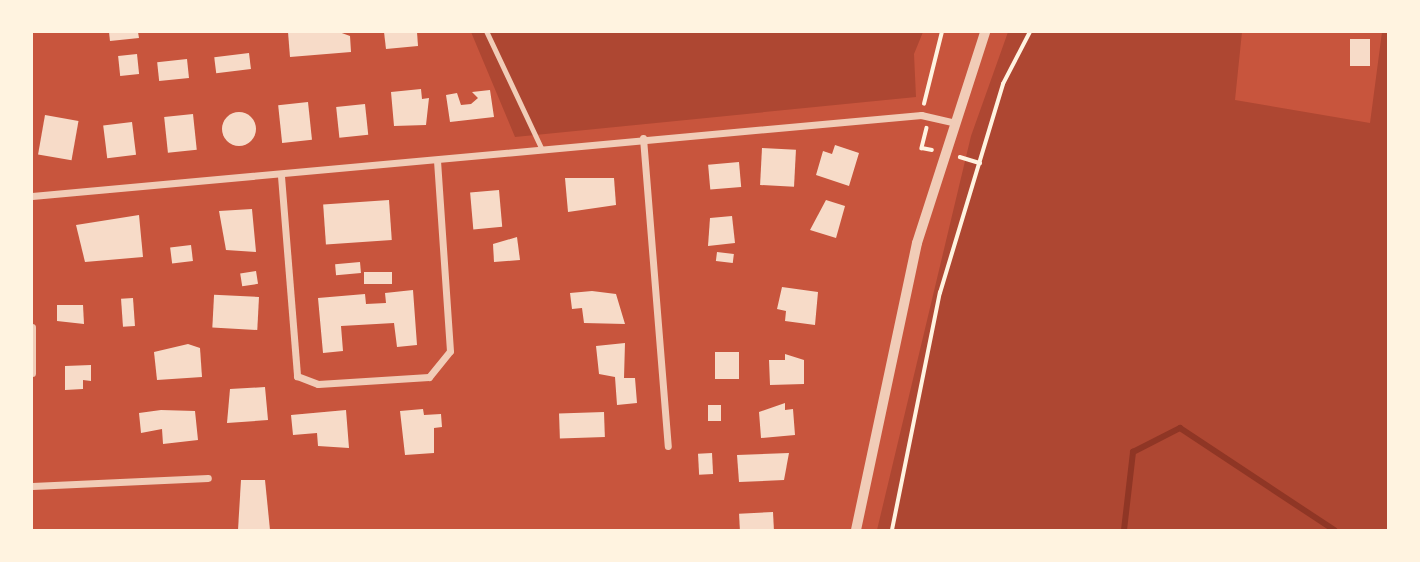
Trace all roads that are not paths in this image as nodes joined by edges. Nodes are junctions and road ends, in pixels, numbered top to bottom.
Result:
1 (487, 32) edge
2 (985, 32) edge
3 (952, 122) junction
4 (643, 138) junction
5 (541, 147) junction
6 (437, 162) junction
7 (281, 176) junction
8 (32, 196) edge
9 (32, 327) edge
10 (32, 373) edge
11 (667, 446) dead end
12 (208, 478) dead end
13 (32, 486) edge
14 (856, 530) edge

1 - 5 lane
2 - 3 street
3 - 4 street
3 - 14 street
4 - 5 street
4 - 11 street
5 - 6 street
6 - 7 street
6 - 7 street
7 - 8 street
9 - 10 street
12 - 13 street

